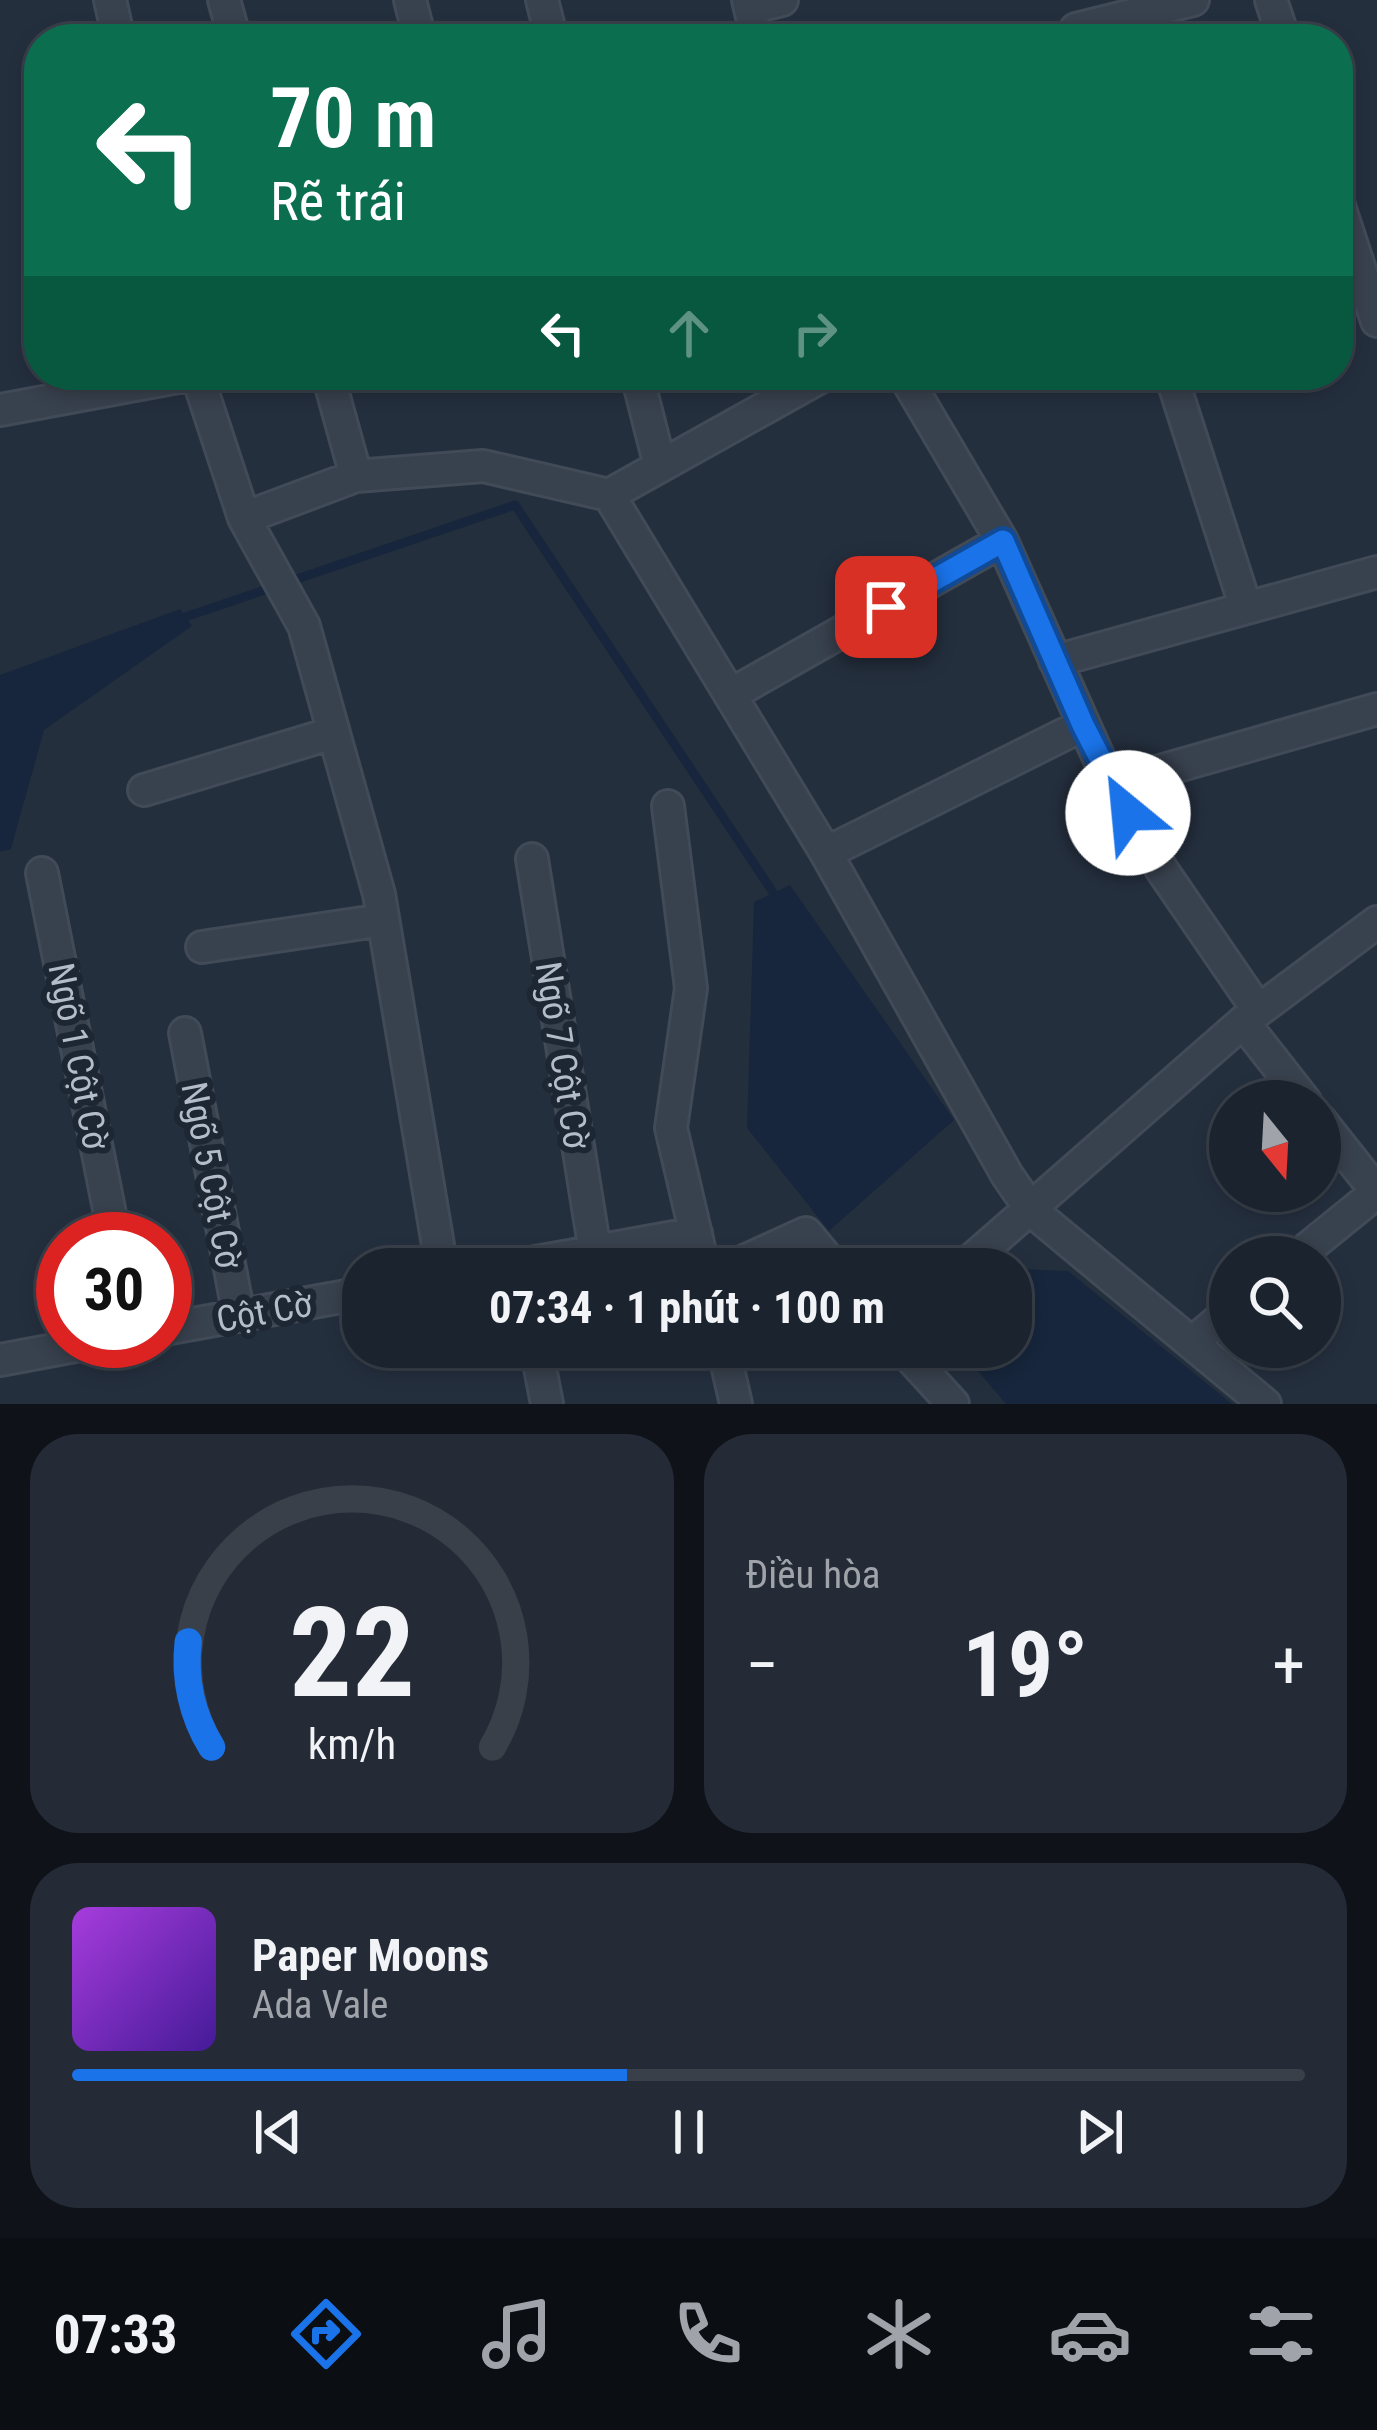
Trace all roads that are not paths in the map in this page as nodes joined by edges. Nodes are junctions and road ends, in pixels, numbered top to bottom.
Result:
1 (782, 0) edge
2 (1193, 0) edge
3 (752, 16) edge
4 (1096, 24) edge
5 (1353, 249) edge
6 (1377, 322) edge
7 (110, 390) edge
8 (198, 390) edge
9 (332, 390) edge
10 (641, 390) edge
11 (797, 390) edge
12 (913, 390) edge
13 (1176, 390) edge
14 (0, 410) edge
15 (660, 466) junction
16 (356, 476) junction
17 (610, 495) junction
18 (244, 518) junction
19 (1003, 541) junction
20 (1377, 572) edge
21 (1246, 608) junction
22 (1055, 661) junction
23 (730, 695) junction
24 (1377, 709) edge
25 (1083, 725) junction
26 (333, 733) junction
27 (1112, 785) junction
28 (144, 790) dead end
29 (668, 806) dead end
30 (826, 853) junction
31 (532, 859) dead end
32 (42, 873) dead end
33 (383, 920) junction
34 (1377, 922) edge
35 (202, 947) dead end
36 (1250, 1016) junction
37 (185, 1033) dead end
38 (1291, 1080) edge
39 (1341, 1147) edge
40 (1377, 1192) edge
41 (1032, 1211) junction
42 (110, 1212) edge
43 (696, 1233) junction
44 (1323, 1236) edge
45 (438, 1248) edge
46 (595, 1248) edge
47 (612, 1248) edge
48 (699, 1248) edge
49 (774, 1248) edge
50 (818, 1248) edge
51 (987, 1248) edge
52 (342, 1297) edge
53 (238, 1316) junction
54 (192, 1324) edge
55 (1209, 1329) edge
56 (1192, 1343) junction
57 (36, 1353) edge
58 (0, 1360) edge
59 (540, 1368) edge
60 (728, 1368) edge
61 (921, 1368) edge
62 (548, 1404) edge
63 (736, 1404) edge
64 (953, 1404) edge
65 (1265, 1404) edge

1 - 3 street
2 - 4 street
5 - 6 street
7 - 14 street
8 - 18 street
9 - 16 street
10 - 15 street
11 - 15 street
12 - 19 street
13 - 21 street
15 - 17 street
16 - 17 street
16 - 18 street
17 - 23 street
18 - 26 street
19 - 22 street
19 - 23 street
20 - 21 street
21 - 22 street
22 - 25 street
23 - 30 street
24 - 27 street
25 - 27 street
25 - 30 street
26 - 28 street
26 - 33 street
27 - 36 street
29 - 43 street
30 - 41 street
31 - 46 street, Ngõ 7 Cột Cờ
32 - 42 street, Ngõ 1 Cột Cờ
33 - 35 street
33 - 45 street
34 - 36 street
36 - 38 street
36 - 41 street
37 - 53 street, Ngõ 5 Cột Cờ
39 - 40 street
40 - 44 street
41 - 51 street
41 - 56 street
43 - 47 street
43 - 48 street
49 - 50 street
52 - 53 street, Cột Cờ
53 - 54 street, Cột Cờ
55 - 56 street
56 - 65 street
57 - 58 street
59 - 62 street
60 - 63 street
61 - 64 street

